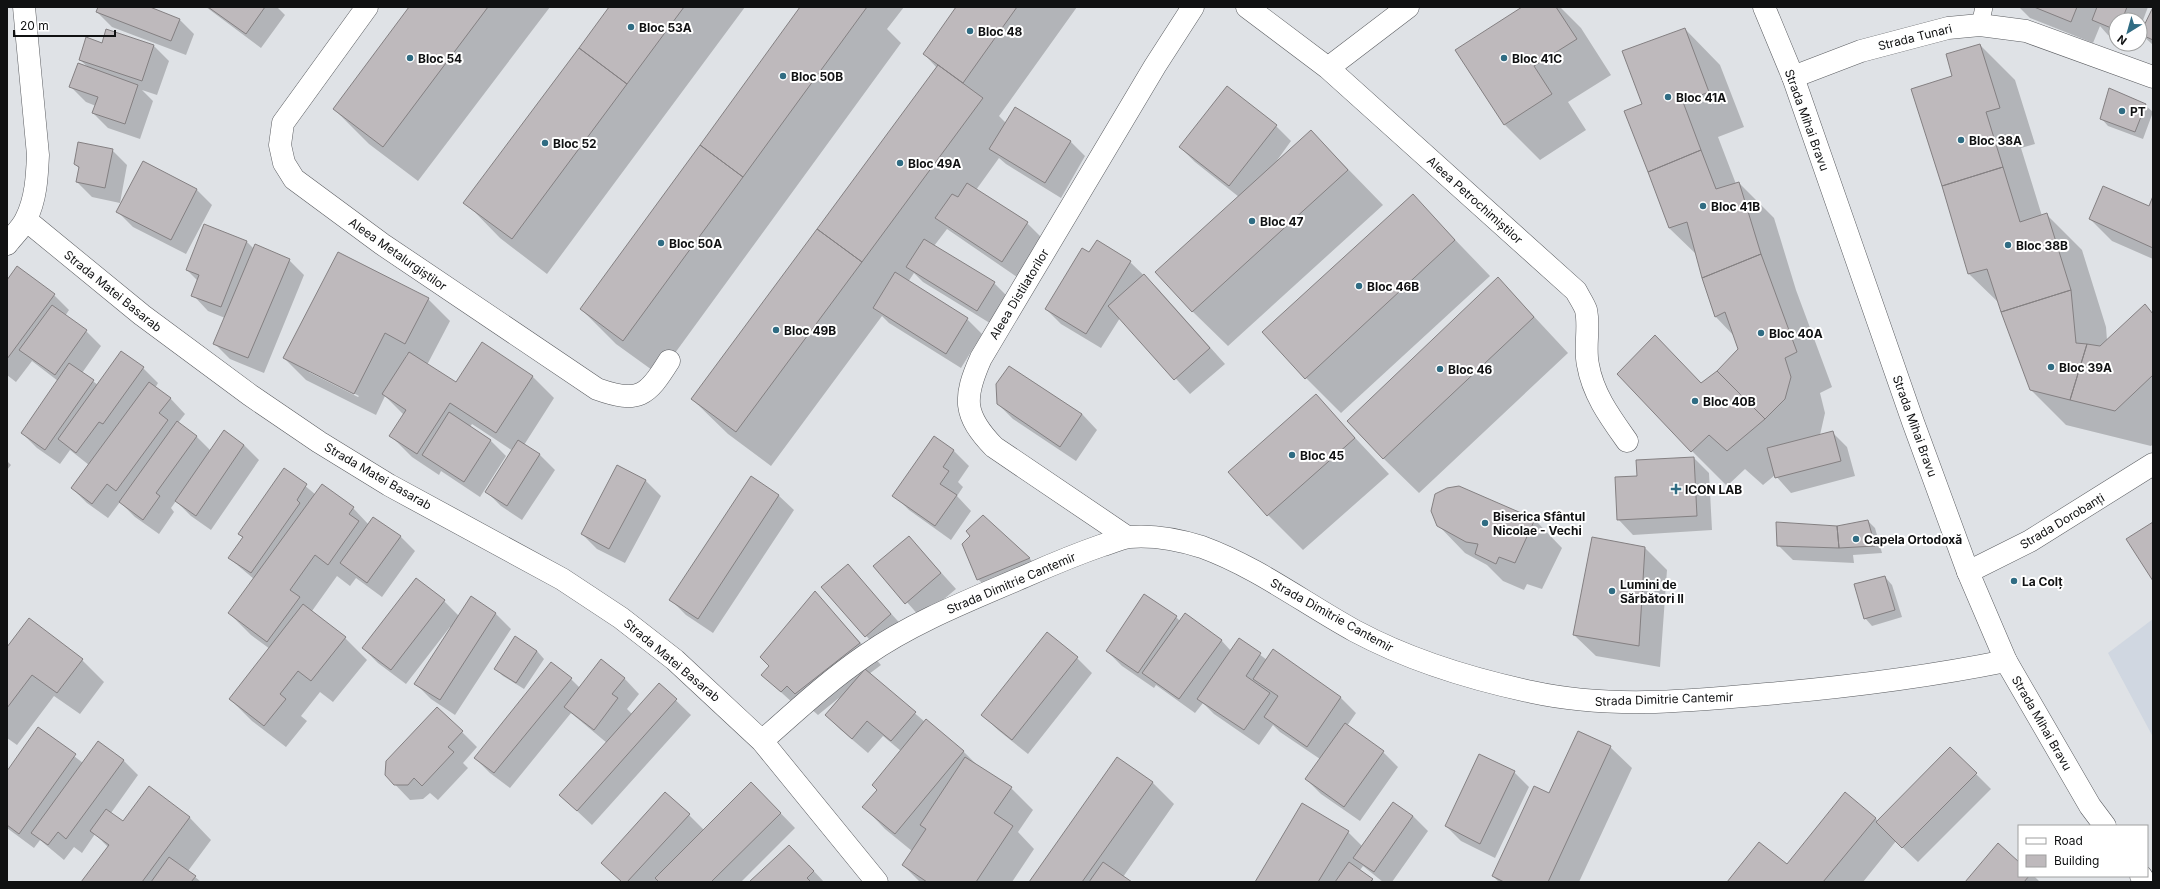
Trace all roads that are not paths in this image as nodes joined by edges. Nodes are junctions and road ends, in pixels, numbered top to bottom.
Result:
1 (24, 7) edge
2 (367, 7) edge
3 (1193, 7) edge
4 (1248, 7) edge
5 (1408, 7) edge
6 (1764, 7) edge
7 (1982, 16) edge
8 (1328, 68) junction
9 (1793, 77) junction
10 (2153, 77) edge
11 (26, 220) junction
12 (7, 244) edge
13 (669, 361) dead end
14 (1627, 441) dead end
15 (2153, 464) edge
16 (1127, 537) junction
17 (1968, 572) junction
18 (2006, 661) junction
19 (762, 742) junction
20 (2104, 825) edge
21 (877, 882) edge

1 - 11 street
2 - 13 street, Aleea Metalurgiștilor
3 - 16 street, Aleea Distilatorilor
4 - 8 street, Aleea Petrochimiștilor
5 - 8 street
6 - 9 street, Strada Mihai Bravu
7 - 9 street, Strada Tunari
7 - 10 street, Strada Tunari
8 - 14 street, Aleea Petrochimiștilor
9 - 17 street, Strada Mihai Bravu
11 - 12 street
11 - 19 street, Strada Matei Basarab
15 - 17 street, Strada Dorobanți
16 - 18 street, Strada Dimitrie Cantemir
16 - 19 street, Strada Dimitrie Cantemir
17 - 18 street, Strada Mihai Bravu
18 - 20 street, Strada Mihai Bravu
19 - 21 street, Strada Matei Basarab

